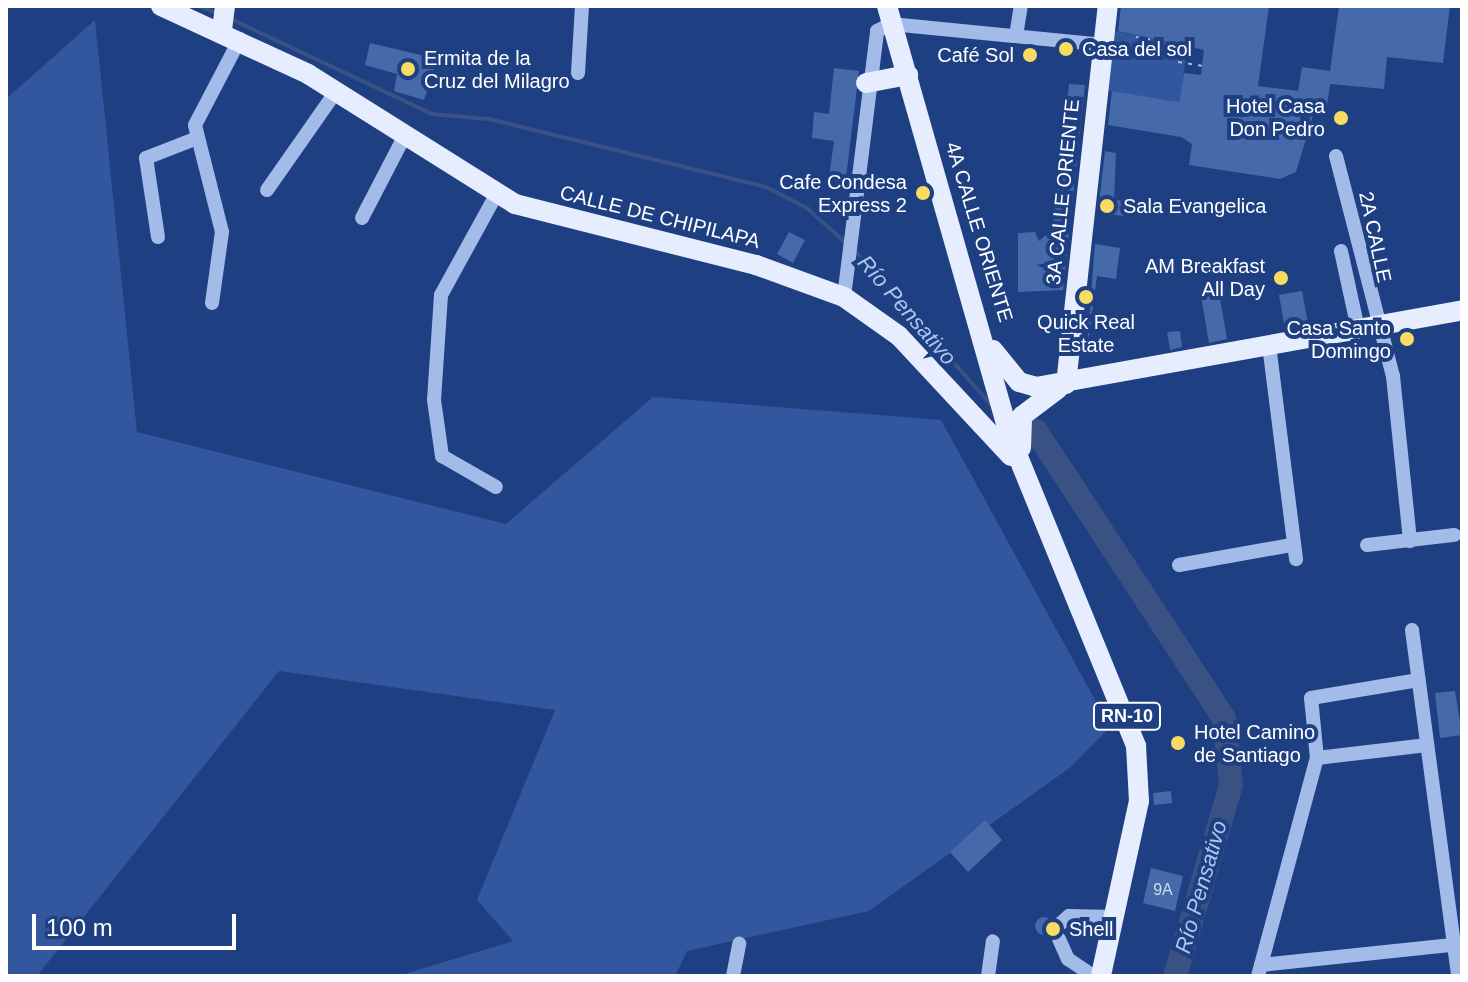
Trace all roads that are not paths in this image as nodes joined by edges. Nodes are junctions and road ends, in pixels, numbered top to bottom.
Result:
1 (582, 6) edge
2 (1021, 6) edge
3 (1108, 6) edge
4 (170, 10) edge
5 (889, 15) edge
6 (231, 28) edge
7 (1016, 36) junction
8 (1104, 45) junction
9 (578, 73) dead end
10 (908, 75) junction
11 (866, 83) junction
12 (337, 90) junction
13 (405, 135) junction
14 (195, 139) junction
15 (1336, 156) dead end
16 (267, 190) dead end
17 (496, 195) junction
18 (362, 218) dead end
19 (158, 237) dead end
20 (1341, 251) dead end
21 (844, 297) junction
22 (212, 303) dead end
23 (1462, 310) edge
24 (1366, 327) junction
25 (988, 343) junction
26 (1269, 345) junction
27 (1066, 384) junction
28 (1012, 416) junction
29 (1024, 471) junction
30 (496, 487) dead end
31 (1454, 535) dead end
32 (1410, 541) junction
33 (1367, 545) dead end
34 (1179, 565) dead end
35 (1412, 630) dead end
36 (1418, 680) junction
37 (1427, 745) junction
38 (1317, 758) junction
39 (1114, 917) junction
40 (1061, 923) dead end
41 (1059, 939) dead end
42 (993, 941) dead end
43 (739, 944) dead end
44 (1458, 945) edge
45 (1259, 970) edge
46 (733, 976) edge
47 (988, 976) edge
48 (1093, 976) edge
49 (1101, 976) edge
50 (1458, 976) edge

1 - 9 street
2 - 7 street
3 - 8 main road, 3A CALLE ORIENTE
4 - 6 main road, CALLE DE CHIPILAPA / RN-10
5 - 7 street
5 - 10 main road, 4A CALLE ORIENTE / RN-10
5 - 11 street
6 - 12 main road, CALLE DE CHIPILAPA / RN-10
6 - 14 street
7 - 8 street
8 - 27 main road, 3A CALLE ORIENTE
10 - 11 main road
10 - 25 main road, 4A CALLE ORIENTE / RN-10
11 - 21 street
12 - 13 main road, CALLE DE CHIPILAPA / RN-10
12 - 16 street
13 - 17 main road, CALLE DE CHIPILAPA / RN-10
13 - 18 street
14 - 19 street
14 - 22 street
15 - 24 street, 2A CALLE
17 - 21 main road, CALLE DE CHIPILAPA / RN-10
17 - 30 street
20 - 24 street
21 - 29 main road, CALLE DE CHIPILAPA / RN-10
23 - 24 main road
24 - 26 main road
24 - 32 street
25 - 27 main road
25 - 28 main road, 4A CALLE ORIENTE / RN-10
26 - 27 main road
26 - 34 street
27 - 28 main road
28 - 29 main road, RN-10
29 - 39 main road, RN-10
31 - 32 street
32 - 33 street
35 - 36 street
36 - 37 street
36 - 38 street
37 - 38 street
37 - 44 street
38 - 45 street
39 - 40 street
39 - 49 main road, RN-10
41 - 48 street
42 - 47 street
43 - 46 street
44 - 45 street
44 - 50 street

